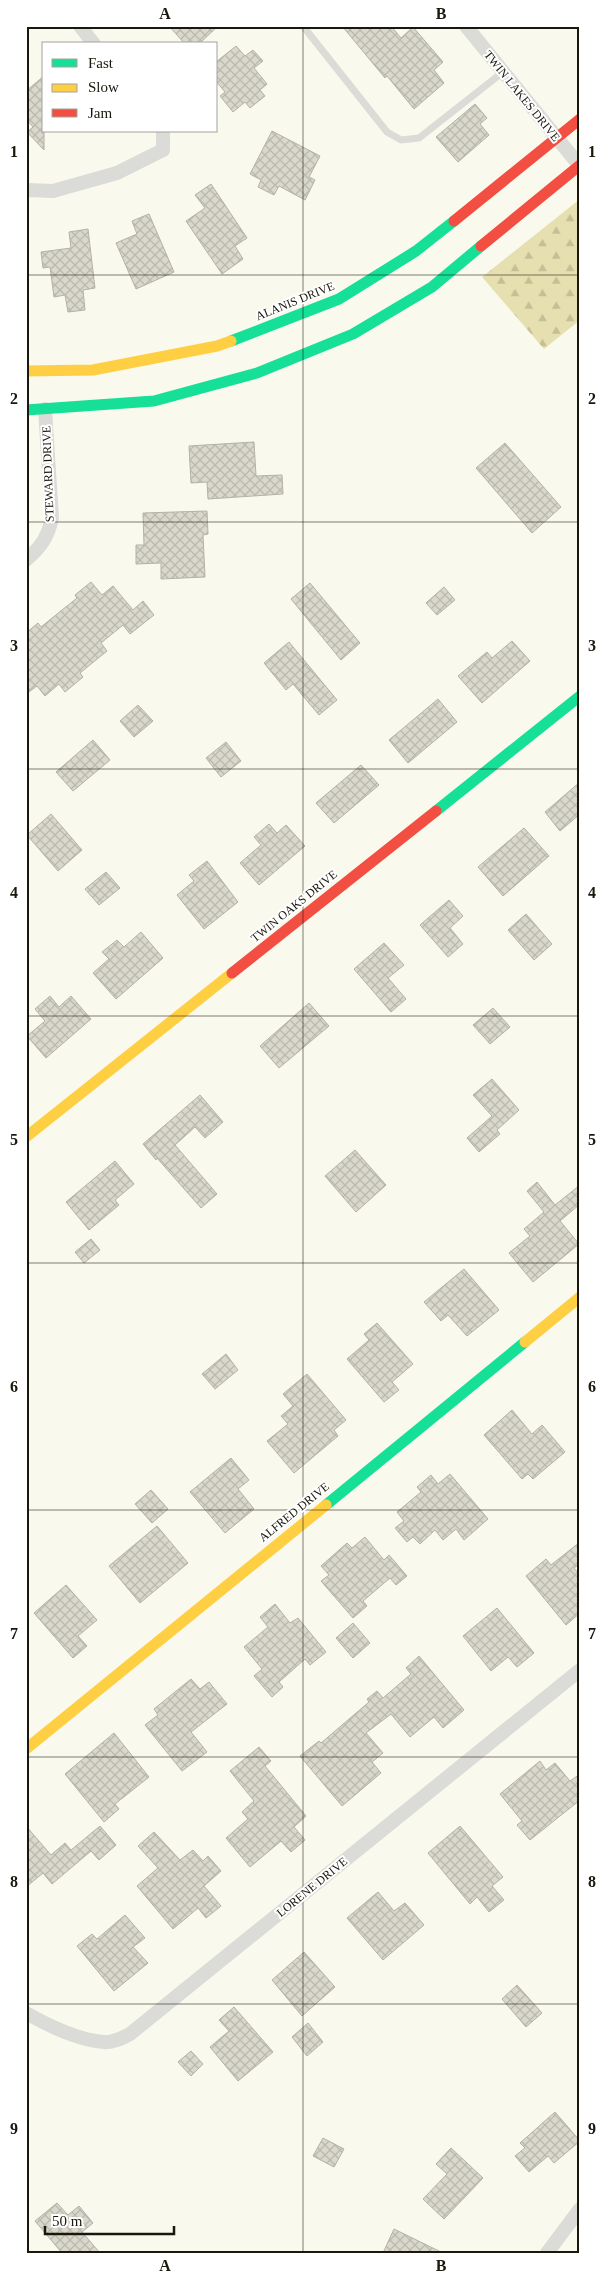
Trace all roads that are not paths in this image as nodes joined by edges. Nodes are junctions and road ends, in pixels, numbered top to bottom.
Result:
1 (80, 26) edge
2 (303, 26) edge
3 (466, 26) edge
4 (92, 42) edge
5 (503, 72) junction
6 (580, 119) edge
7 (163, 132) edge
8 (556, 138) junction
9 (579, 165) edge
10 (26, 190) edge
11 (26, 371) edge
12 (26, 410) edge
13 (46, 410) junction
14 (26, 560) edge
15 (580, 696) edge
16 (26, 1137) edge
17 (580, 1297) edge
18 (580, 1670) edge
19 (26, 1749) edge
20 (26, 2013) edge
21 (580, 2209) edge
22 (547, 2253) edge

1 - 4 street
2 - 5 lane
3 - 5 street, TWIN LAKES DRIVE
5 - 8 street, TWIN LAKES DRIVE
6 - 8 street, ALANIS DRIVE
7 - 10 street
8 - 9 street, TWIN LAKES DRIVE
8 - 11 street, ALANIS DRIVE
9 - 13 street
12 - 13 street
13 - 14 street, STEWARD DRIVE
15 - 16 street, TWIN OAKS DRIVE
17 - 19 street, ALFRED DRIVE
18 - 20 street, LORENE DRIVE
21 - 22 street

